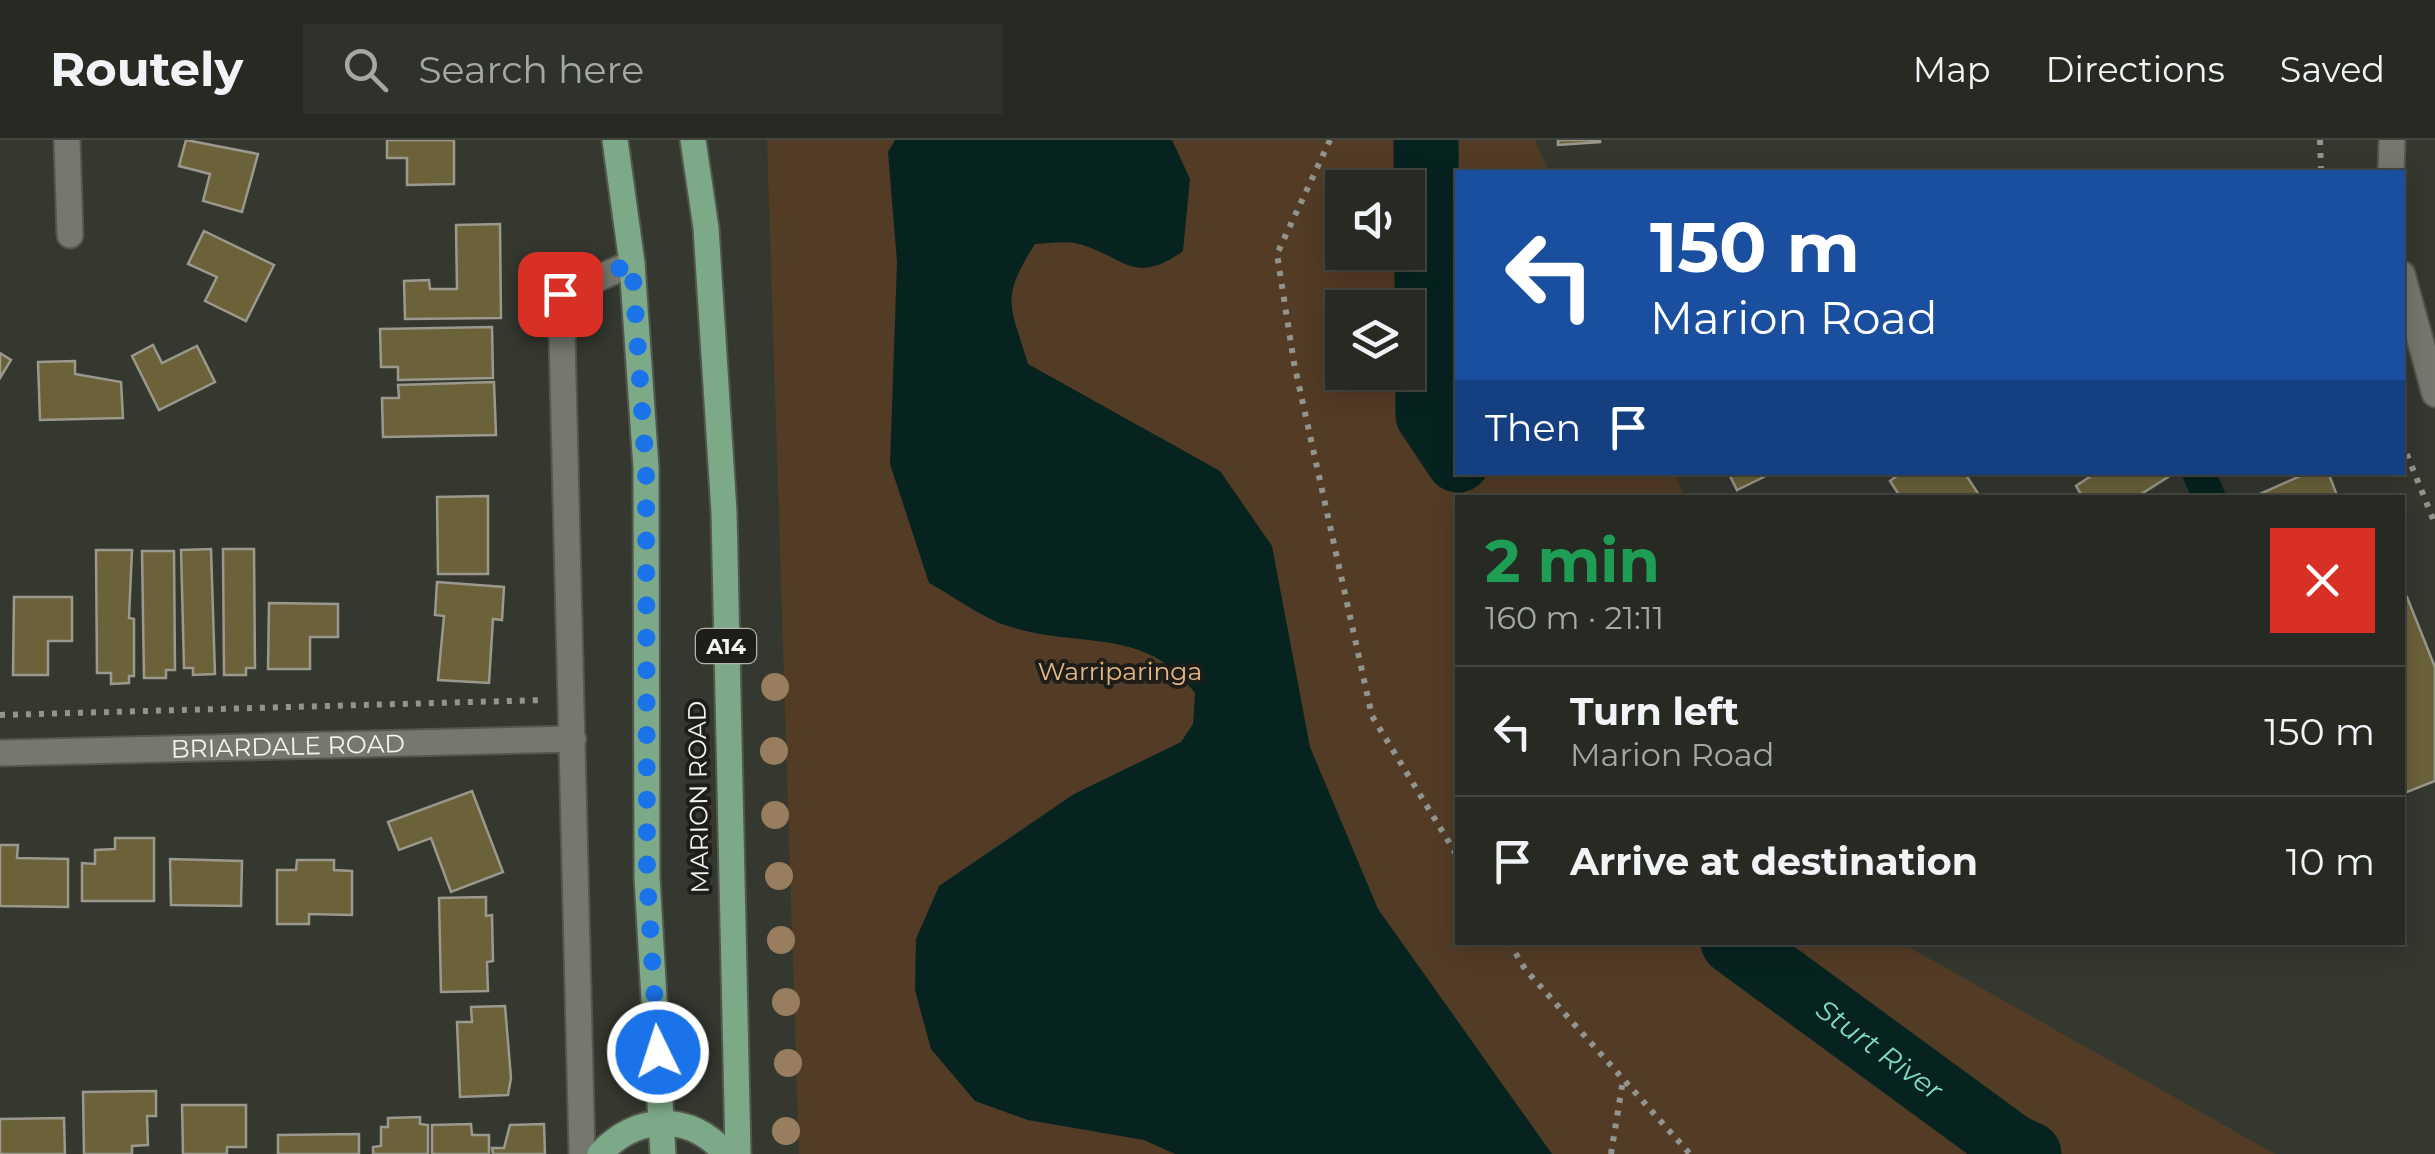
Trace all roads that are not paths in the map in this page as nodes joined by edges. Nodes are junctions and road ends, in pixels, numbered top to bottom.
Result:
1 (68, 140) edge
2 (615, 140) edge
3 (693, 140) edge
4 (2392, 140) edge
5 (2392, 170) edge
6 (70, 235) dead end
7 (632, 263) junction
8 (2405, 285) edge
9 (2435, 348) edge
10 (2434, 388) edge
11 (573, 739) junction
12 (0, 752) edge
13 (662, 1123) junction
14 (582, 1154) edge
15 (600, 1154) edge
16 (662, 1154) edge
17 (726, 1154) edge
18 (738, 1154) edge

1 - 6 street
2 - 7 main road, MARION ROAD
3 - 18 main road, MARION ROAD / A14
4 - 5 street
7 - 11 street
7 - 13 main road, MARION ROAD
8 - 10 street
9 - 10 street
11 - 12 street, BRIARDALE ROAD
11 - 14 street
13 - 15 main road
13 - 16 main road, MARION ROAD
13 - 17 main road

